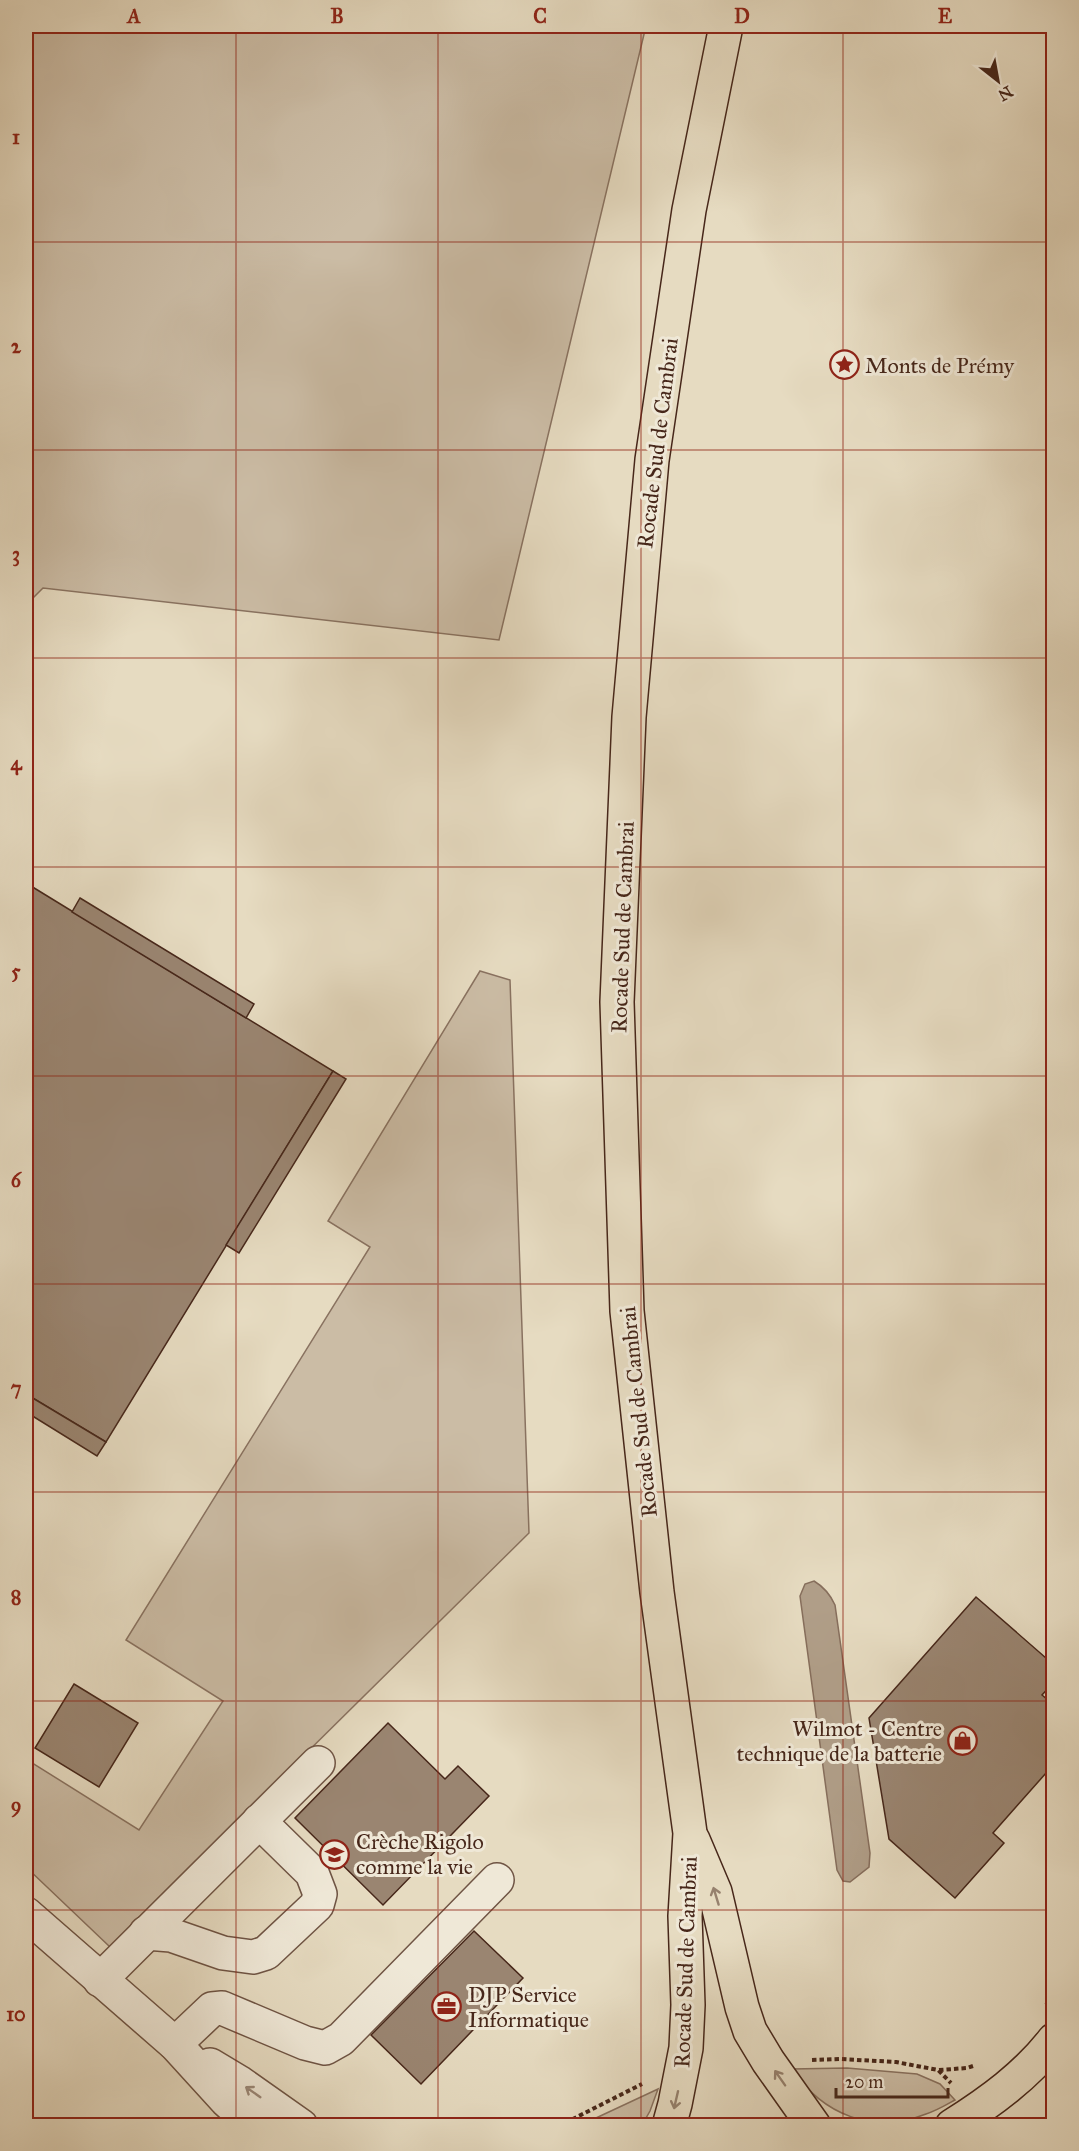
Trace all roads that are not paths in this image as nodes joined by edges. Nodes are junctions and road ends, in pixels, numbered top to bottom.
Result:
1 (726, 26) edge
2 (318, 1763) dead end
3 (259, 1821) junction
4 (690, 1833) junction
5 (497, 1880) dead end
6 (26, 1914) edge
7 (146, 1933) junction
8 (100, 1980) junction
9 (1053, 2040) edge
10 (174, 2044) junction
11 (255, 2126) edge
12 (301, 2126) edge
13 (669, 2126) edge
14 (814, 2126) edge
15 (952, 2126) edge

1 - 4 main road, Rocade Sud de Cambrai
2 - 3 street
3 - 7 street
3 - 7 street
4 -> 13 main road, Rocade Sud de Cambrai
14 -> 4 main road, Rocade Sud de Cambrai
5 - 10 street
6 - 8 street
7 - 8 street
8 - 10 street
9 - 15 main road
10 - 11 street
12 -> 10 street

